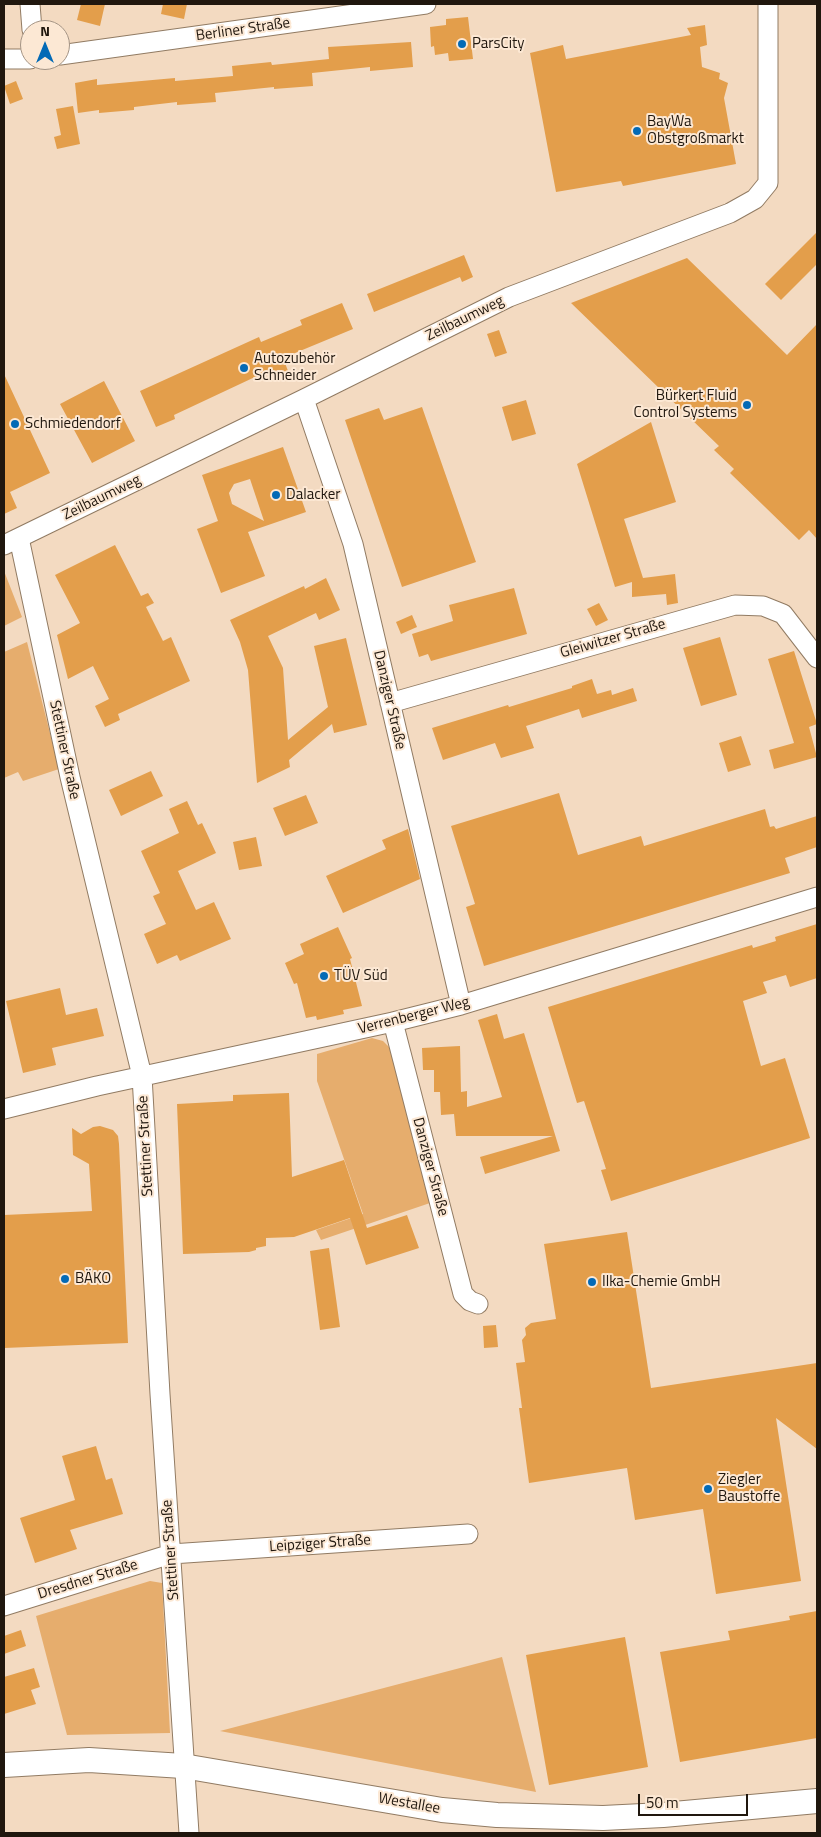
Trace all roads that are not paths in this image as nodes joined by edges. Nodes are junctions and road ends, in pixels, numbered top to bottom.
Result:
1 (30, 4) edge
2 (426, 4) edge
3 (768, 4) edge
4 (31, 20) edge
5 (70, 54) edge
6 (20, 59) edge
7 (4, 60) edge
8 (304, 399) junction
9 (11, 542) edge
10 (817, 658) edge
11 (390, 702) junction
12 (817, 897) edge
13 (461, 1005) junction
14 (393, 1022) junction
15 (142, 1076) junction
16 (4, 1109) edge
17 (478, 1304) dead end
18 (468, 1534) dead end
19 (171, 1554) junction
20 (4, 1606) edge
21 (4, 1765) edge
22 (184, 1766) junction
23 (817, 1801) edge
24 (189, 1833) edge

1 - 4 street
2 - 5 street, Berliner Straße
3 - 8 street, Zeilbaumweg
6 - 7 street
8 - 9 street, Zeilbaumweg
8 - 11 street, Danziger Straße
9 - 15 street, Stettiner Straße
10 - 11 street, Gleiwitzer Straße
11 - 13 street, Danziger Straße
12 - 13 street, Verrenberger Weg
13 - 14 street, Verrenberger Weg
14 - 15 street, Verrenberger Weg
14 - 17 street, Danziger Straße
15 - 16 street, Verrenberger Weg
15 - 19 street, Stettiner Straße
18 - 19 street, Leipziger Straße
19 - 20 street, Dresdner Straße
19 - 22 street, Stettiner Straße
21 - 22 main road, Westallee
22 - 23 main road, Westallee
22 - 24 street, Stettiner Straße

